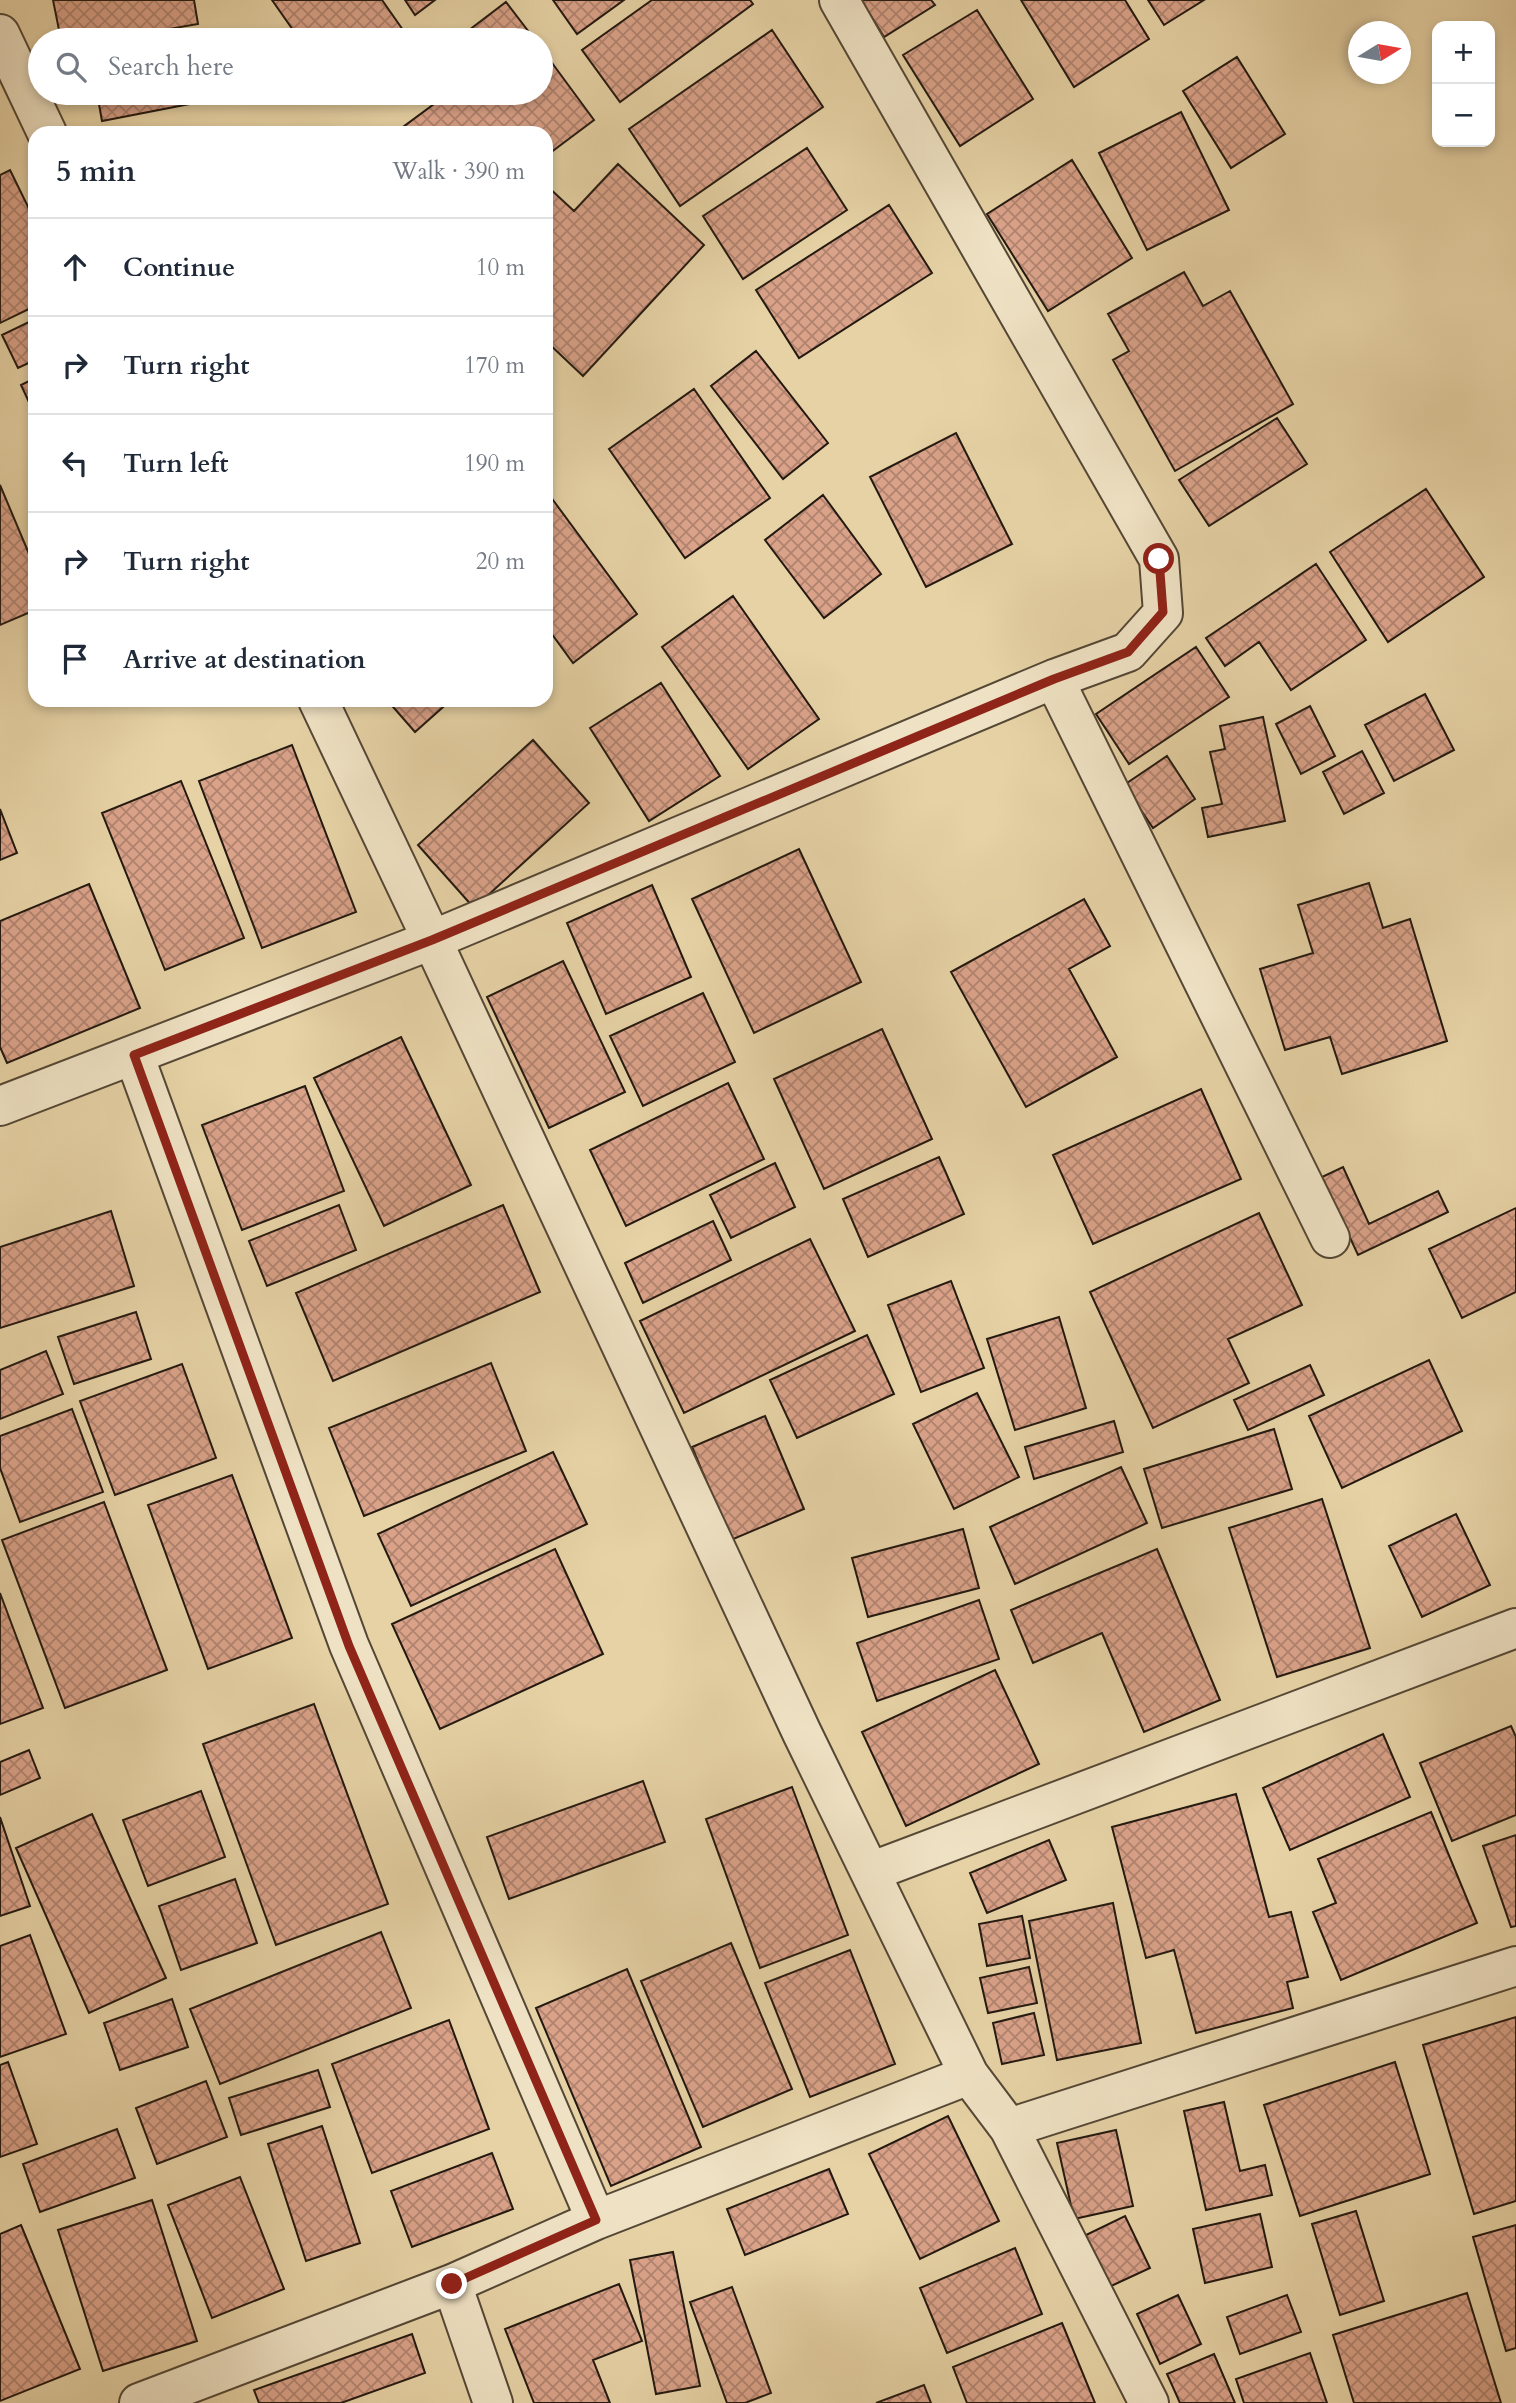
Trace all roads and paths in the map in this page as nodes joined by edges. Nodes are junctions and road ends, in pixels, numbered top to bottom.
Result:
1 (839, 0) edge
2 (0, 34) edge
3 (28, 93) edge
4 (34, 105) edge
5 (44, 126) edge
6 (1054, 679) junction
7 (321, 707) edge
8 (432, 940) junction
9 (134, 1055) junction
10 (0, 1106) edge
11 (1330, 1238) dead end
12 (1516, 1628) edge
13 (870, 1872) junction
14 (1516, 1966) edge
15 (969, 2075) junction
16 (1009, 2129) junction
17 (596, 2220) junction
18 (452, 2284) junction
19 (139, 2403) edge
20 (494, 2403) edge
21 (1149, 2403) edge

1 - 6 street
2 - 3 street
4 - 5 street
6 - 8 street
6 - 11 street
7 - 8 street
8 - 9 street
8 - 13 street
9 - 10 street
9 - 17 street
12 - 13 street
13 - 15 street
14 - 16 street
15 - 16 street
15 - 17 street
16 - 21 street
17 - 18 street
18 - 19 street
18 - 20 street

